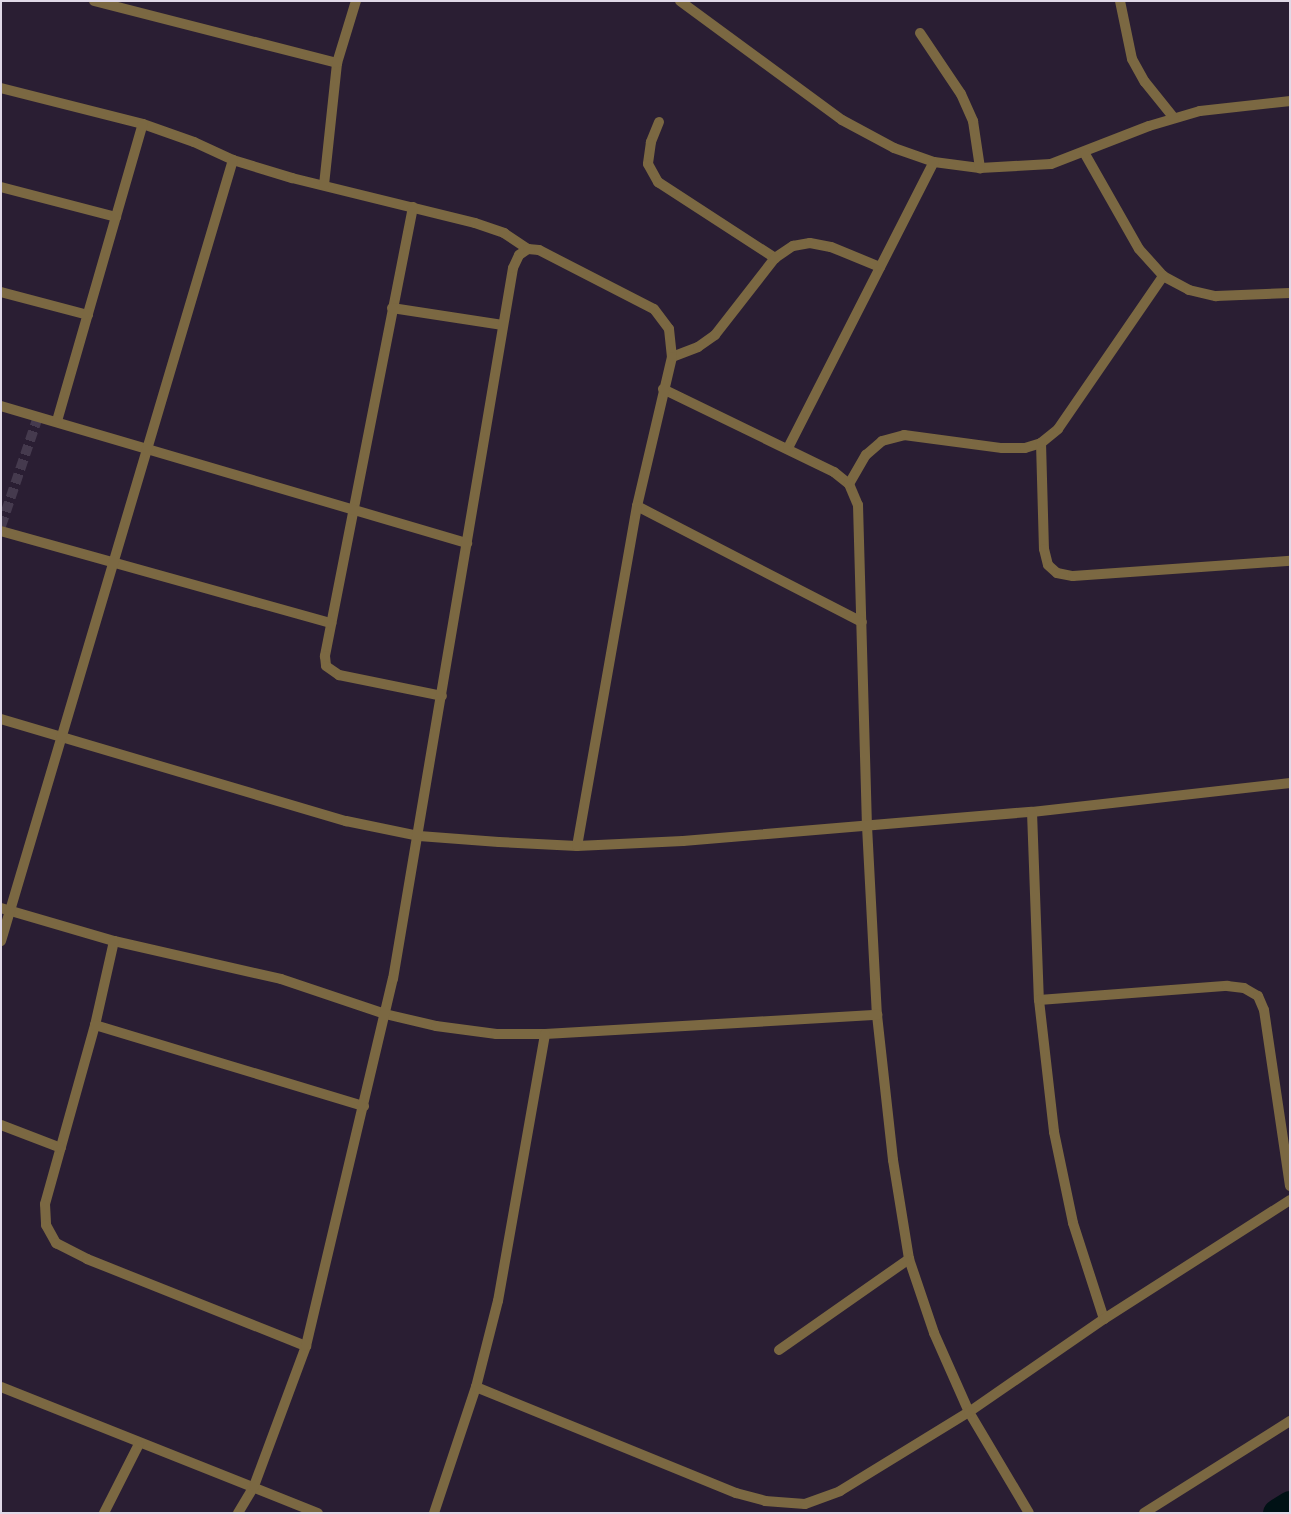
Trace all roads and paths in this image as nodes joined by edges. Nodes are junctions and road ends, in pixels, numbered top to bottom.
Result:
1 (94, 1) edge
2 (356, 1) edge
3 (680, 1) edge
4 (1120, 1) edge
5 (920, 33) dead end
6 (336, 64) junction
7 (1, 88) edge
8 (1290, 101) edge
9 (1174, 118) junction
10 (659, 122) dead end
11 (143, 124) junction
12 (1085, 154) junction
13 (232, 160) junction
14 (934, 162) junction
15 (980, 168) junction
16 (324, 185) junction
17 (1, 187) edge
18 (413, 208) junction
19 (116, 217) junction
20 (528, 249) junction
21 (775, 258) junction
22 (880, 267) junction
23 (1162, 276) junction
24 (1, 292) edge
25 (1290, 293) edge
26 (392, 308) junction
27 (88, 315) junction
28 (503, 325) junction
29 (672, 357) junction
30 (663, 389) junction
31 (1, 406) edge
32 (57, 421) junction
33 (1042, 443) junction
34 (788, 448) junction
35 (147, 450) junction
36 (849, 484) junction
37 (637, 506) junction
38 (354, 508) junction
39 (1, 531) edge
40 (467, 543) junction
41 (1290, 561) edge
42 (114, 563) junction
43 (862, 622) junction
44 (331, 623) junction
45 (442, 696) junction
46 (1, 718) edge
47 (60, 736) junction
48 (1290, 783) edge
49 (1032, 812) junction
50 (867, 826) junction
51 (420, 836) junction
52 (577, 846) junction
53 (6, 909) edge
54 (1, 940) edge
55 (114, 941) junction
56 (1039, 1000) junction
57 (385, 1014) junction
58 (877, 1015) junction
59 (95, 1025) junction
60 (546, 1034) junction
61 (364, 1106) junction
62 (1, 1125) edge
63 (61, 1148) junction
64 (1290, 1186) edge
65 (1290, 1200) edge
66 (909, 1259) junction
67 (1104, 1320) junction
68 (306, 1346) junction
69 (779, 1350) dead end
70 (1, 1387) edge
71 (476, 1387) junction
72 (969, 1412) junction
73 (1290, 1421) edge
74 (140, 1444) junction
75 (254, 1486) junction
76 (104, 1513) edge
77 (238, 1513) edge
78 (318, 1513) edge
79 (434, 1513) edge
80 (1030, 1513) edge
81 (1144, 1513) edge

1 - 6 street
2 - 6 street
3 - 14 street
4 - 9 street
5 - 15 street
6 - 16 street
7 - 11 street
8 - 9 street
9 - 12 street
10 - 21 street
11 - 13 street
11 - 19 street
12 - 15 street
12 - 23 street
13 - 16 street
13 - 35 street
14 - 15 street
14 - 22 street
16 - 18 street
17 - 19 street
18 - 20 street
18 - 26 street
19 - 27 street
20 - 28 street
20 - 29 street
21 - 22 street
21 - 29 street
22 - 34 street
23 - 25 street
23 - 33 street
24 - 27 street
26 - 28 street
26 - 38 street
27 - 32 street
28 - 40 street
29 - 30 street
30 - 34 street
30 - 37 street
31 - 32 street
32 - 35 street
33 - 36 street
33 - 41 street
34 - 36 street
35 - 38 street
35 - 42 street
36 - 43 street
37 - 43 street
37 - 52 street
38 - 40 street
38 - 44 street
39 - 42 street
40 - 45 street
42 - 44 street
42 - 47 street
43 - 50 street
44 - 45 street
45 - 51 street
46 - 47 street
47 - 51 street
47 - 53 street
48 - 49 street
49 - 50 street
49 - 56 street
50 - 52 street
50 - 58 street
51 - 52 street
51 - 57 street
53 - 54 street
53 - 55 street
55 - 57 street
55 - 59 street
56 - 64 street
56 - 67 street
57 - 60 street
57 - 61 street
58 - 60 street
58 - 66 street
59 - 61 street
59 - 63 street
60 - 71 street
61 - 68 street
62 - 63 street
63 - 68 street
65 - 67 street
66 - 69 street
66 - 72 street
67 - 72 street
68 - 75 street
70 - 74 street
71 - 72 street
71 - 79 street
72 - 80 street
73 - 81 street
74 - 75 street
74 - 76 street
75 - 77 street
75 - 78 street

